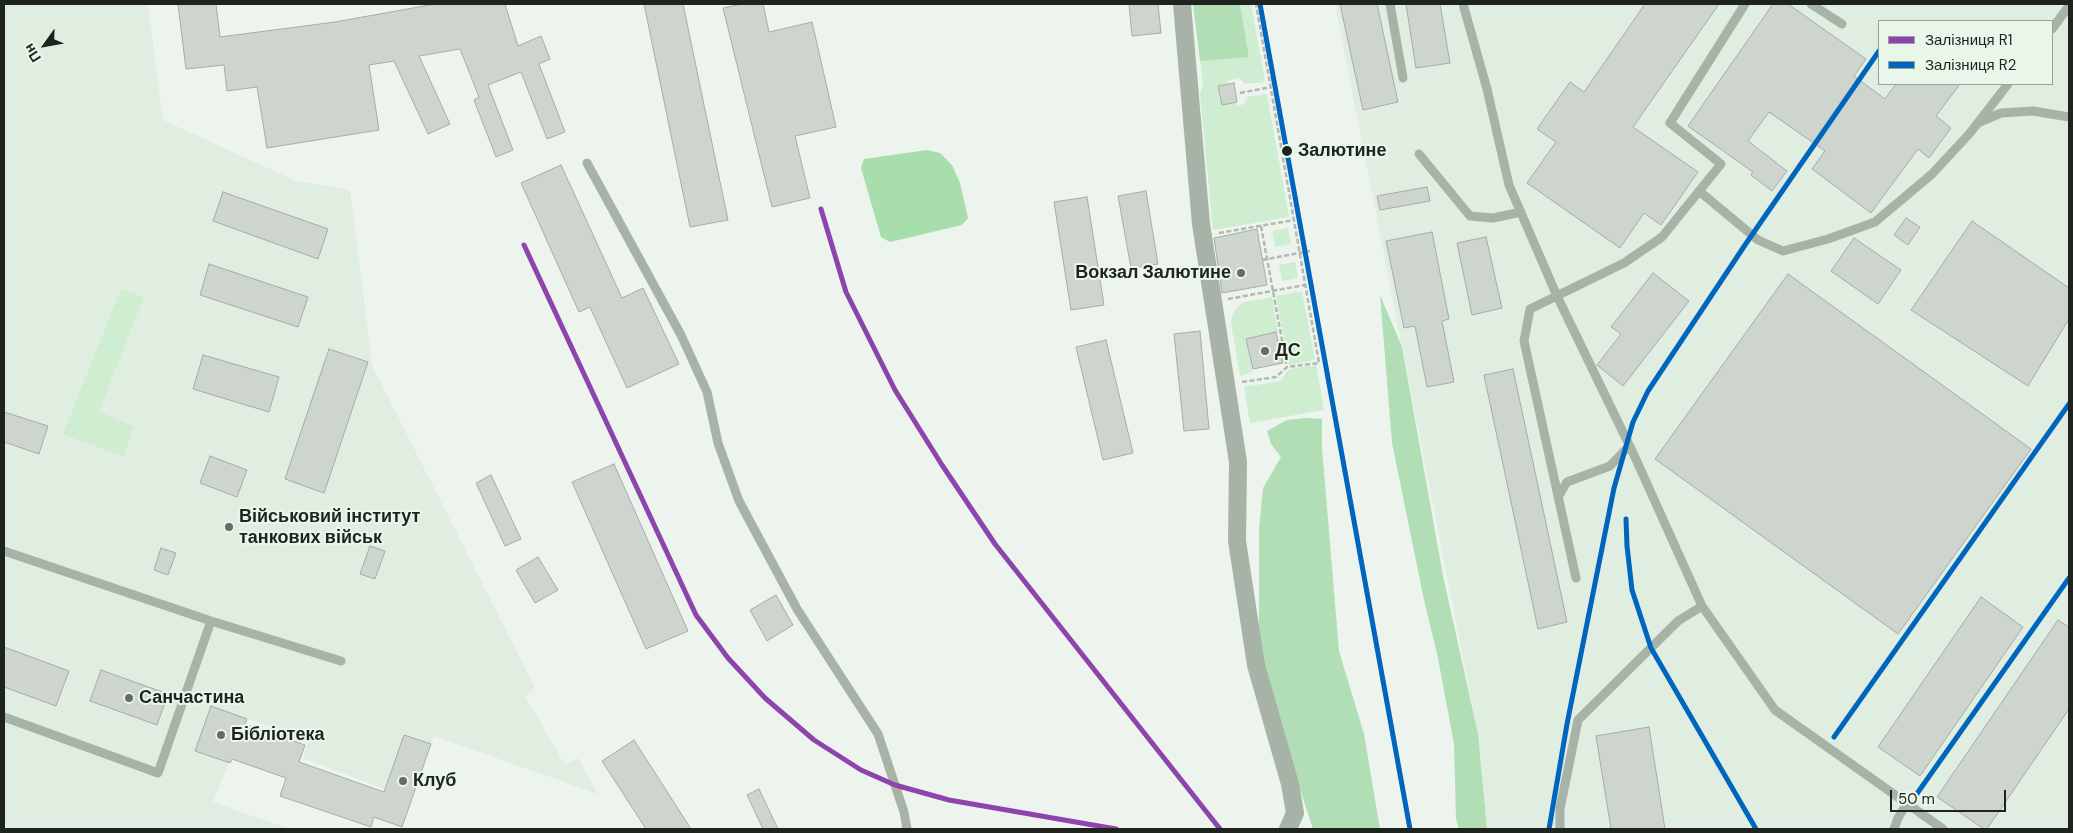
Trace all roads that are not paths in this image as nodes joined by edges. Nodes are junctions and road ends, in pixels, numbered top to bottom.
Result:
1 (1182, 4) edge
2 (1390, 4) edge
3 (1463, 4) edge
4 (1745, 4) edge
5 (1812, 4) edge
6 (2069, 6) edge
7 (1842, 24) dead end
8 (2053, 27) edge
9 (1403, 78) dead end
10 (2007, 85) edge
11 (2068, 118) edge
12 (1978, 123) junction
13 (1419, 154) dead end
14 (588, 163) dead end
15 (1699, 191) junction
16 (1520, 212) junction
17 (1556, 296) junction
18 (1630, 446) junction
19 (1558, 497) junction
20 (4, 551) edge
21 (1576, 578) dead end
22 (1702, 606) junction
23 (212, 621) junction
24 (341, 660) dead end
25 (4, 717) edge
26 (1907, 803) junction
27 (907, 829) edge
28 (1288, 829) edge
29 (1560, 829) edge
30 (1894, 829) edge
31 (1943, 829) edge

1 - 28 street
2 - 9 lane
3 - 16 lane
4 - 15 lane
5 - 7 lane
6 - 8 lane
10 - 12 lane
11 - 12 lane
12 - 15 lane
13 - 16 lane
14 - 27 lane
15 - 17 lane
16 - 17 lane
17 - 18 lane
17 - 19 lane
18 - 19 lane
18 - 22 lane
19 - 21 lane
20 - 23 lane
22 - 26 lane
22 - 29 lane
23 - 24 lane
23 - 25 lane
26 - 30 lane
26 - 31 lane

